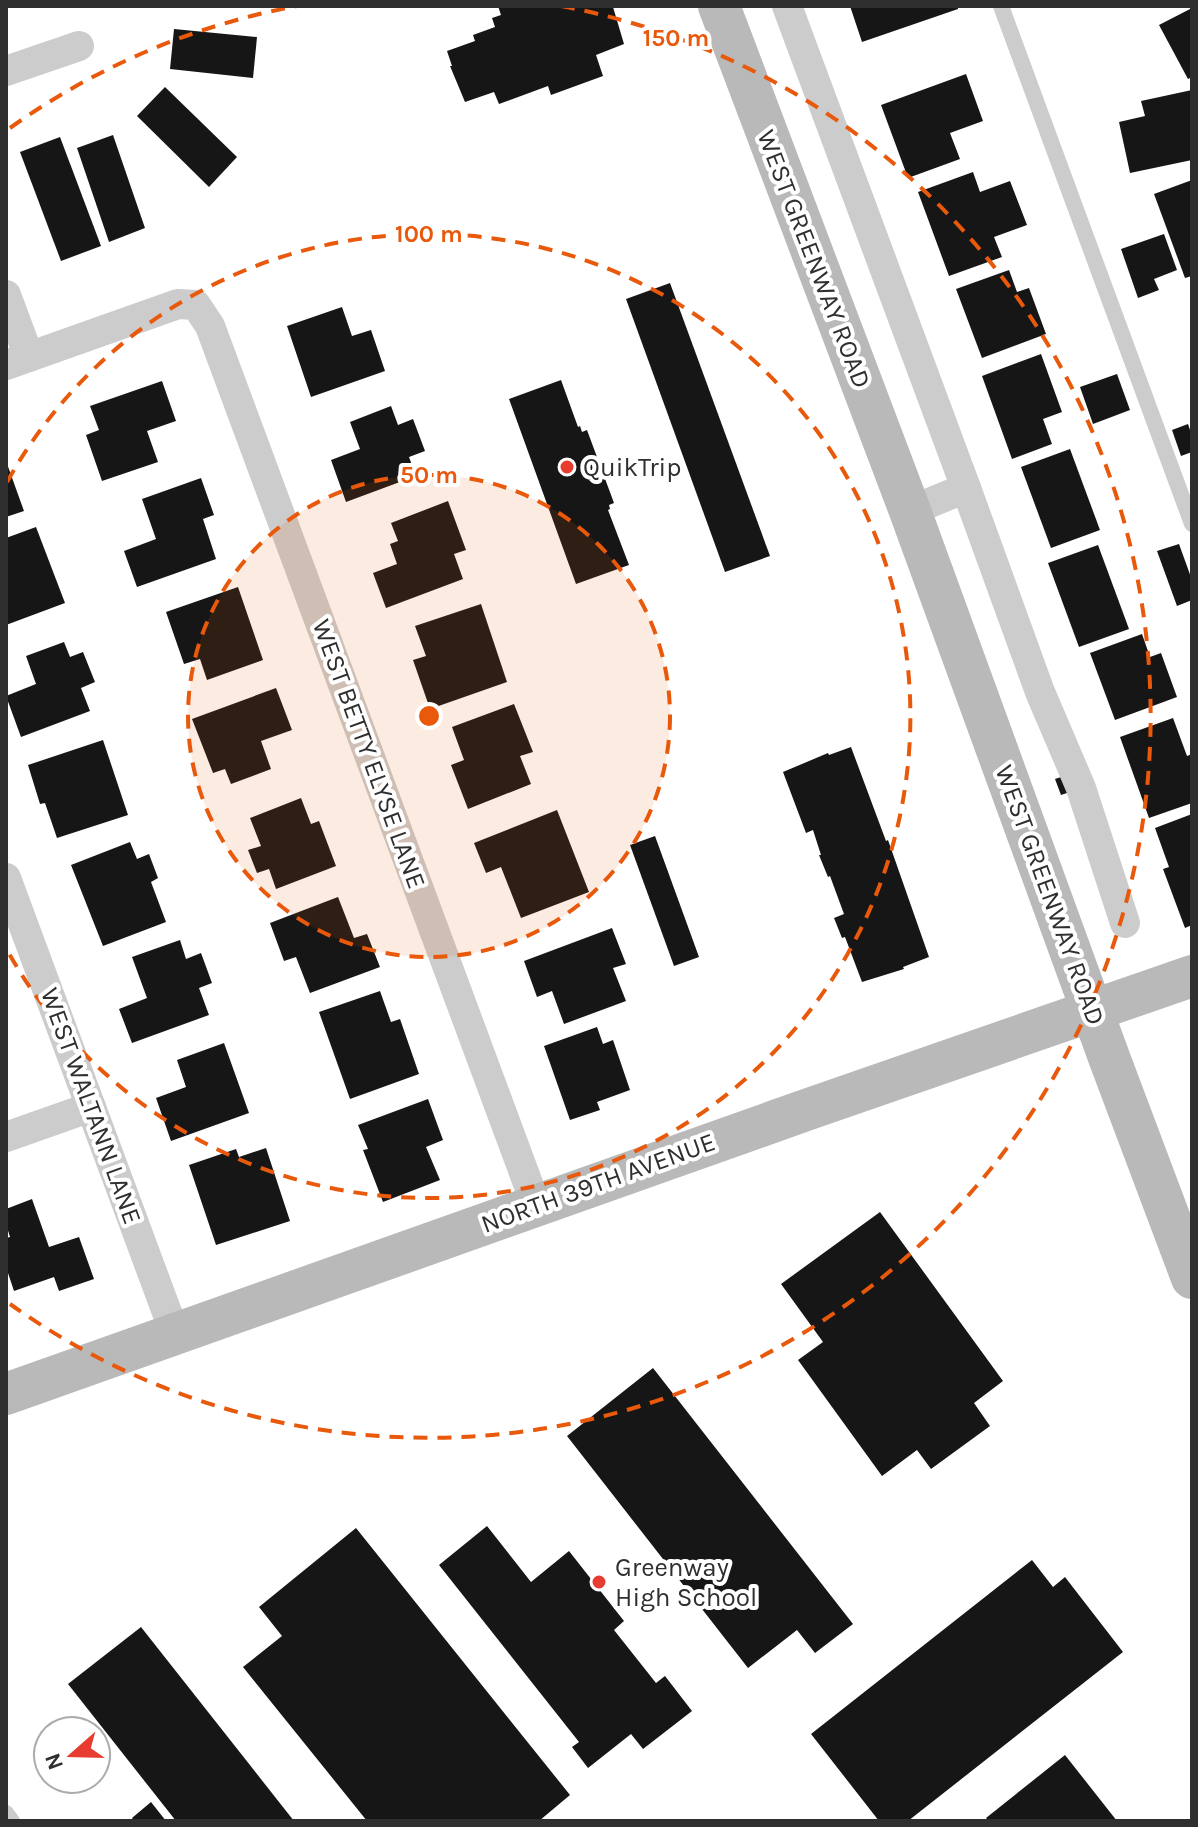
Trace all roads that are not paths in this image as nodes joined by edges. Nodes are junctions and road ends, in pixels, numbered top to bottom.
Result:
1 (719, 6) edge
2 (787, 6) edge
3 (1004, 7) edge
4 (79, 46) dead end
5 (6, 71) edge
6 (6, 295) edge
7 (17, 361) edge
8 (966, 488) junction
9 (910, 511) junction
10 (1192, 524) edge
11 (6, 878) edge
12 (1125, 923) dead end
13 (1192, 976) edge
14 (1092, 1012) junction
15 (91, 1107) junction
16 (6, 1137) edge
17 (536, 1205) junction
18 (1192, 1278) edge
19 (175, 1334) junction
20 (6, 1394) edge
21 (6, 1813) edge
22 (12, 1821) edge

1 - 9 main road, WEST GREENWAY ROAD
2 - 8 street
3 - 10 lane
4 - 5 street
6 - 7 street
7 - 17 street, WEST BETTY ELYSE LANE
8 - 9 street
8 - 12 street
9 - 14 main road, WEST GREENWAY ROAD
11 - 15 street, WEST WALTANN LANE
13 - 14 main road, NORTH 39TH AVENUE
14 - 17 main road, NORTH 39TH AVENUE
14 - 18 main road, WEST GREENWAY ROAD
15 - 16 street
15 - 19 street, WEST WALTANN LANE
17 - 19 main road, NORTH 39TH AVENUE
19 - 20 main road, NORTH 39TH AVENUE
21 - 22 lane

